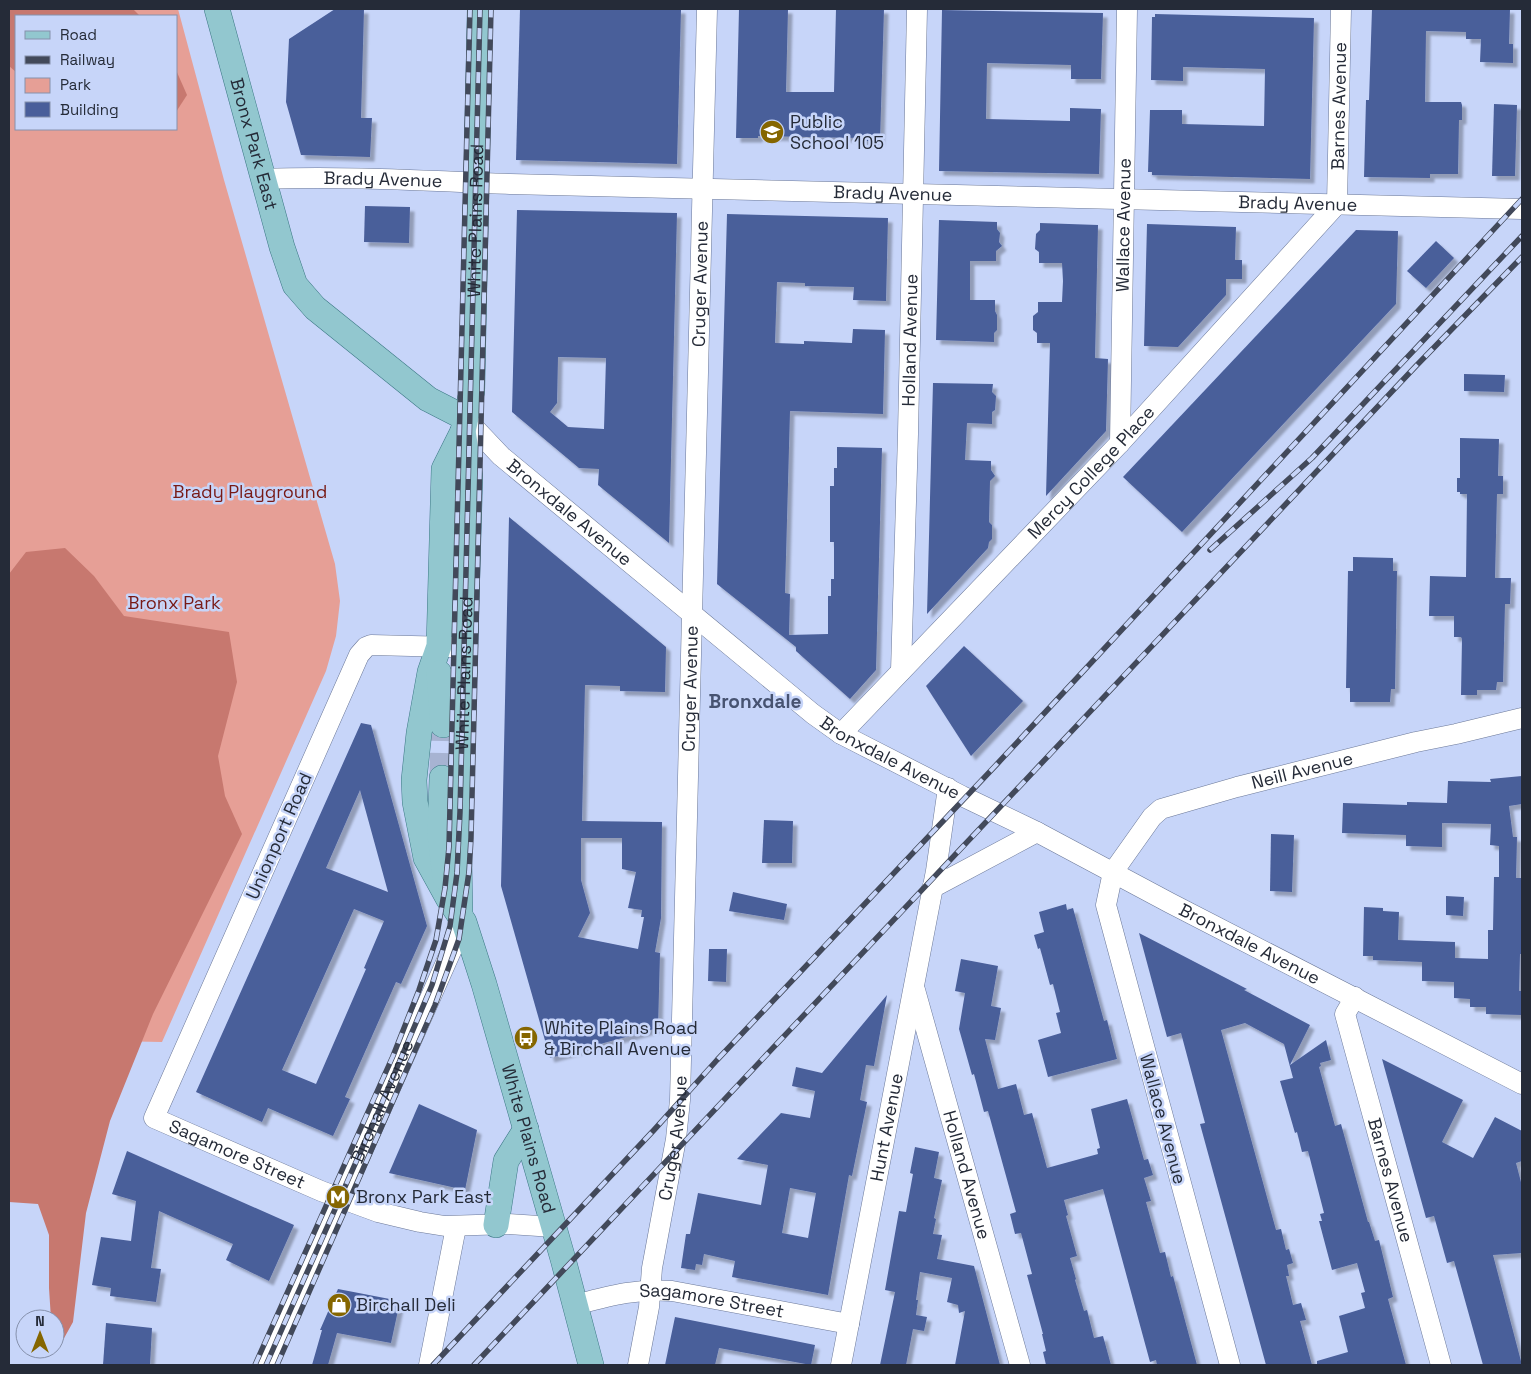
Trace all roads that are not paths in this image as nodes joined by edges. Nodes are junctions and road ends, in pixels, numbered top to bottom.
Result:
1 (217, 9) edge
2 (480, 9) edge
3 (707, 9) edge
4 (917, 9) edge
5 (1127, 9) edge
6 (1341, 9) edge
7 (264, 180) junction
8 (476, 183) junction
9 (703, 188) junction
10 (913, 194) junction
11 (1123, 199) junction
12 (1337, 204) junction
13 (1522, 209) edge
14 (292, 279) joint
15 (464, 425) junction
16 (1120, 443) junction
17 (692, 614) junction
18 (465, 647) junction
19 (438, 651) junction
20 (902, 671) junction
21 (1522, 718) edge
22 (443, 724) tunnel mouth
23 (841, 734) junction
24 (442, 778) tunnel mouth
25 (948, 788) junction
26 (1037, 832) junction
27 (1113, 872) junction
28 (932, 888) junction
29 (457, 912) junction
30 (914, 985) junction
31 (1355, 997) junction
32 (1522, 1084) edge
33 (154, 1118) joint
34 (526, 1129) junction
35 (341, 1198) junction
36 (496, 1225) junction
37 (456, 1226) junction
38 (554, 1226) junction
39 (650, 1289) junction
40 (575, 1305) junction
41 (849, 1324) junction
42 (267, 1365) edge
43 (429, 1365) edge
44 (591, 1365) edge
45 (638, 1365) edge
46 (841, 1365) edge
47 (1020, 1365) edge
48 (1230, 1365) edge
49 (1441, 1365) edge

1 - 7 main road, Bronx Park East
2 - 8 main road, White Plains Road
3 - 9 street, Cruger Avenue
4 - 10 street, Holland Avenue
5 - 11 street, Wallace Avenue
6 - 12 street, Barnes Avenue
7 - 8 street, Brady Avenue
7 - 14 main road, Bronx Park East
8 - 9 street, Brady Avenue
8 - 15 main road, White Plains Road
9 - 10 street, Brady Avenue
9 - 17 street, Cruger Avenue
10 - 11 street, Brady Avenue
10 - 20 street, Holland Avenue
11 - 12 street, Brady Avenue
11 - 16 street, Wallace Avenue
12 - 13 street, Brady Avenue
12 - 16 street, Mercy College Place
14 - 15 main road, Bronxdale Avenue
15 - 17 street, Bronxdale Avenue
15 - 18 main road, White Plains Road
15 - 19 main road, White Plains Road
16 - 20 street, Mercy College Place
17 - 23 street, Bronxdale Avenue
17 - 39 street, Cruger Avenue
18 - 19 street, Unionport Road
18 - 29 main road, White Plains Road
19 - 22 main road, White Plains Road
19 - 29 main road, White Plains Road
19 - 33 street, Unionport Road
20 - 23 street, Mercy College Place
21 - 27 street, Neill Avenue
23 - 25 street, Bronxdale Avenue
24 - 29 main road, White Plains Road
25 - 26 street, Bronxdale Avenue
25 - 28 street, Hunt Avenue
26 - 27 street, Bronxdale Avenue
26 - 28 street
27 - 31 street, Bronxdale Avenue
27 - 48 street, Wallace Avenue
28 - 30 street, Hunt Avenue
29 - 34 main road, White Plains Road
29 - 35 street, Birchall Avenue
30 - 41 street, Hunt Avenue
30 - 47 street, Holland Avenue
31 - 32 street, Bronxdale Avenue
31 - 49 street, Barnes Avenue
33 - 35 street, Sagamore Street
34 - 36 main road
34 - 38 main road, White Plains Road
35 - 37 street, Sagamore Street
35 - 42 street, Birchall Avenue
36 - 37 street, Sagamore Street
36 - 38 street, Sagamore Street
37 - 43 street
38 - 40 main road, White Plains Road
39 - 40 street, Sagamore Street
39 - 41 street, Sagamore Street
39 - 45 street, Cruger Avenue
40 - 44 main road, White Plains Road
41 - 46 street, Hunt Avenue

